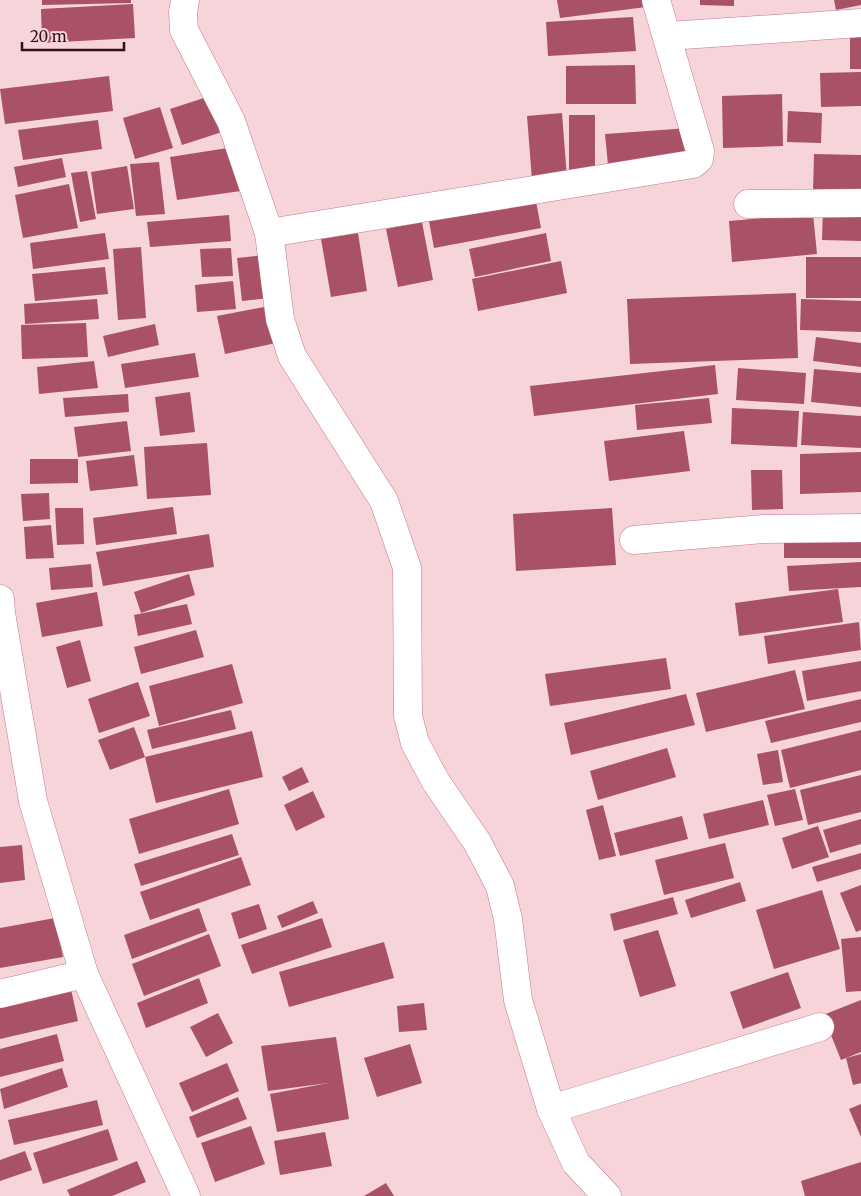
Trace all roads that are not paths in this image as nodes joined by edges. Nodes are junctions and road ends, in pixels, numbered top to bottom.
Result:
1 (185, 0) edge
2 (656, 0) edge
3 (861, 23) edge
4 (668, 36) junction
5 (861, 203) edge
6 (748, 204) dead end
7 (279, 232) junction
8 (861, 528) edge
9 (634, 540) dead end
10 (0, 598) edge
11 (84, 974) junction
12 (0, 994) edge
13 (820, 1027) dead end
14 (551, 1109) junction
15 (186, 1196) edge
16 (607, 1196) edge

1 - 7 street
2 - 4 street
3 - 4 street
4 - 7 street
5 - 6 street
7 - 14 street
8 - 9 street
10 - 11 street
11 - 12 street
11 - 15 street
13 - 14 street
14 - 16 street

